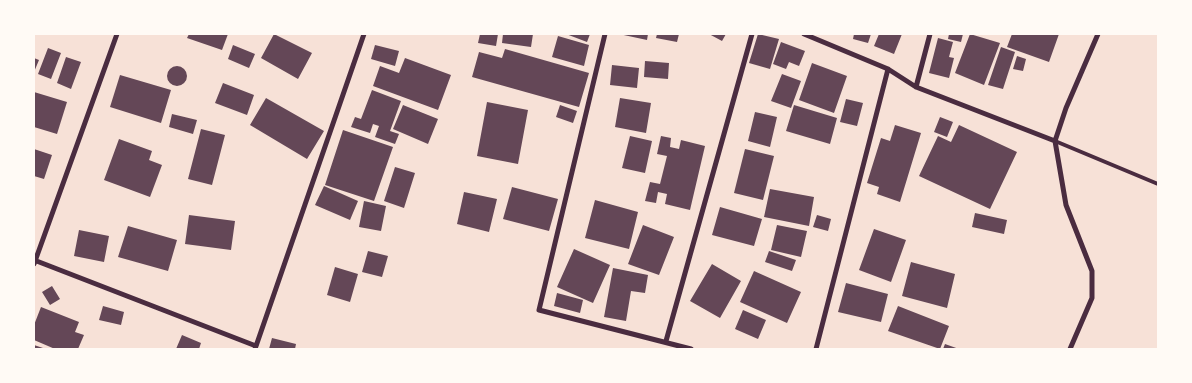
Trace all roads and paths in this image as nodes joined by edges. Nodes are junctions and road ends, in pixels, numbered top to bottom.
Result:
1 (117, 34) edge
2 (364, 34) edge
3 (605, 34) edge
4 (752, 34) edge
5 (804, 34) edge
6 (930, 34) edge
7 (1098, 34) edge
8 (888, 69) junction
9 (916, 87) junction
10 (1055, 141) junction
11 (1158, 184) edge
12 (34, 262) edge
13 (666, 342) junction
14 (255, 347) edge
15 (691, 349) edge
16 (816, 349) edge
17 (1070, 349) edge

1 - 12 street
2 - 14 street
3 - 13 street
4 - 13 street
5 - 8 street
6 - 9 street
7 - 10 street
8 - 9 street
8 - 16 street
9 - 10 street
10 - 11 lane
10 - 17 street
12 - 14 street
13 - 15 street

